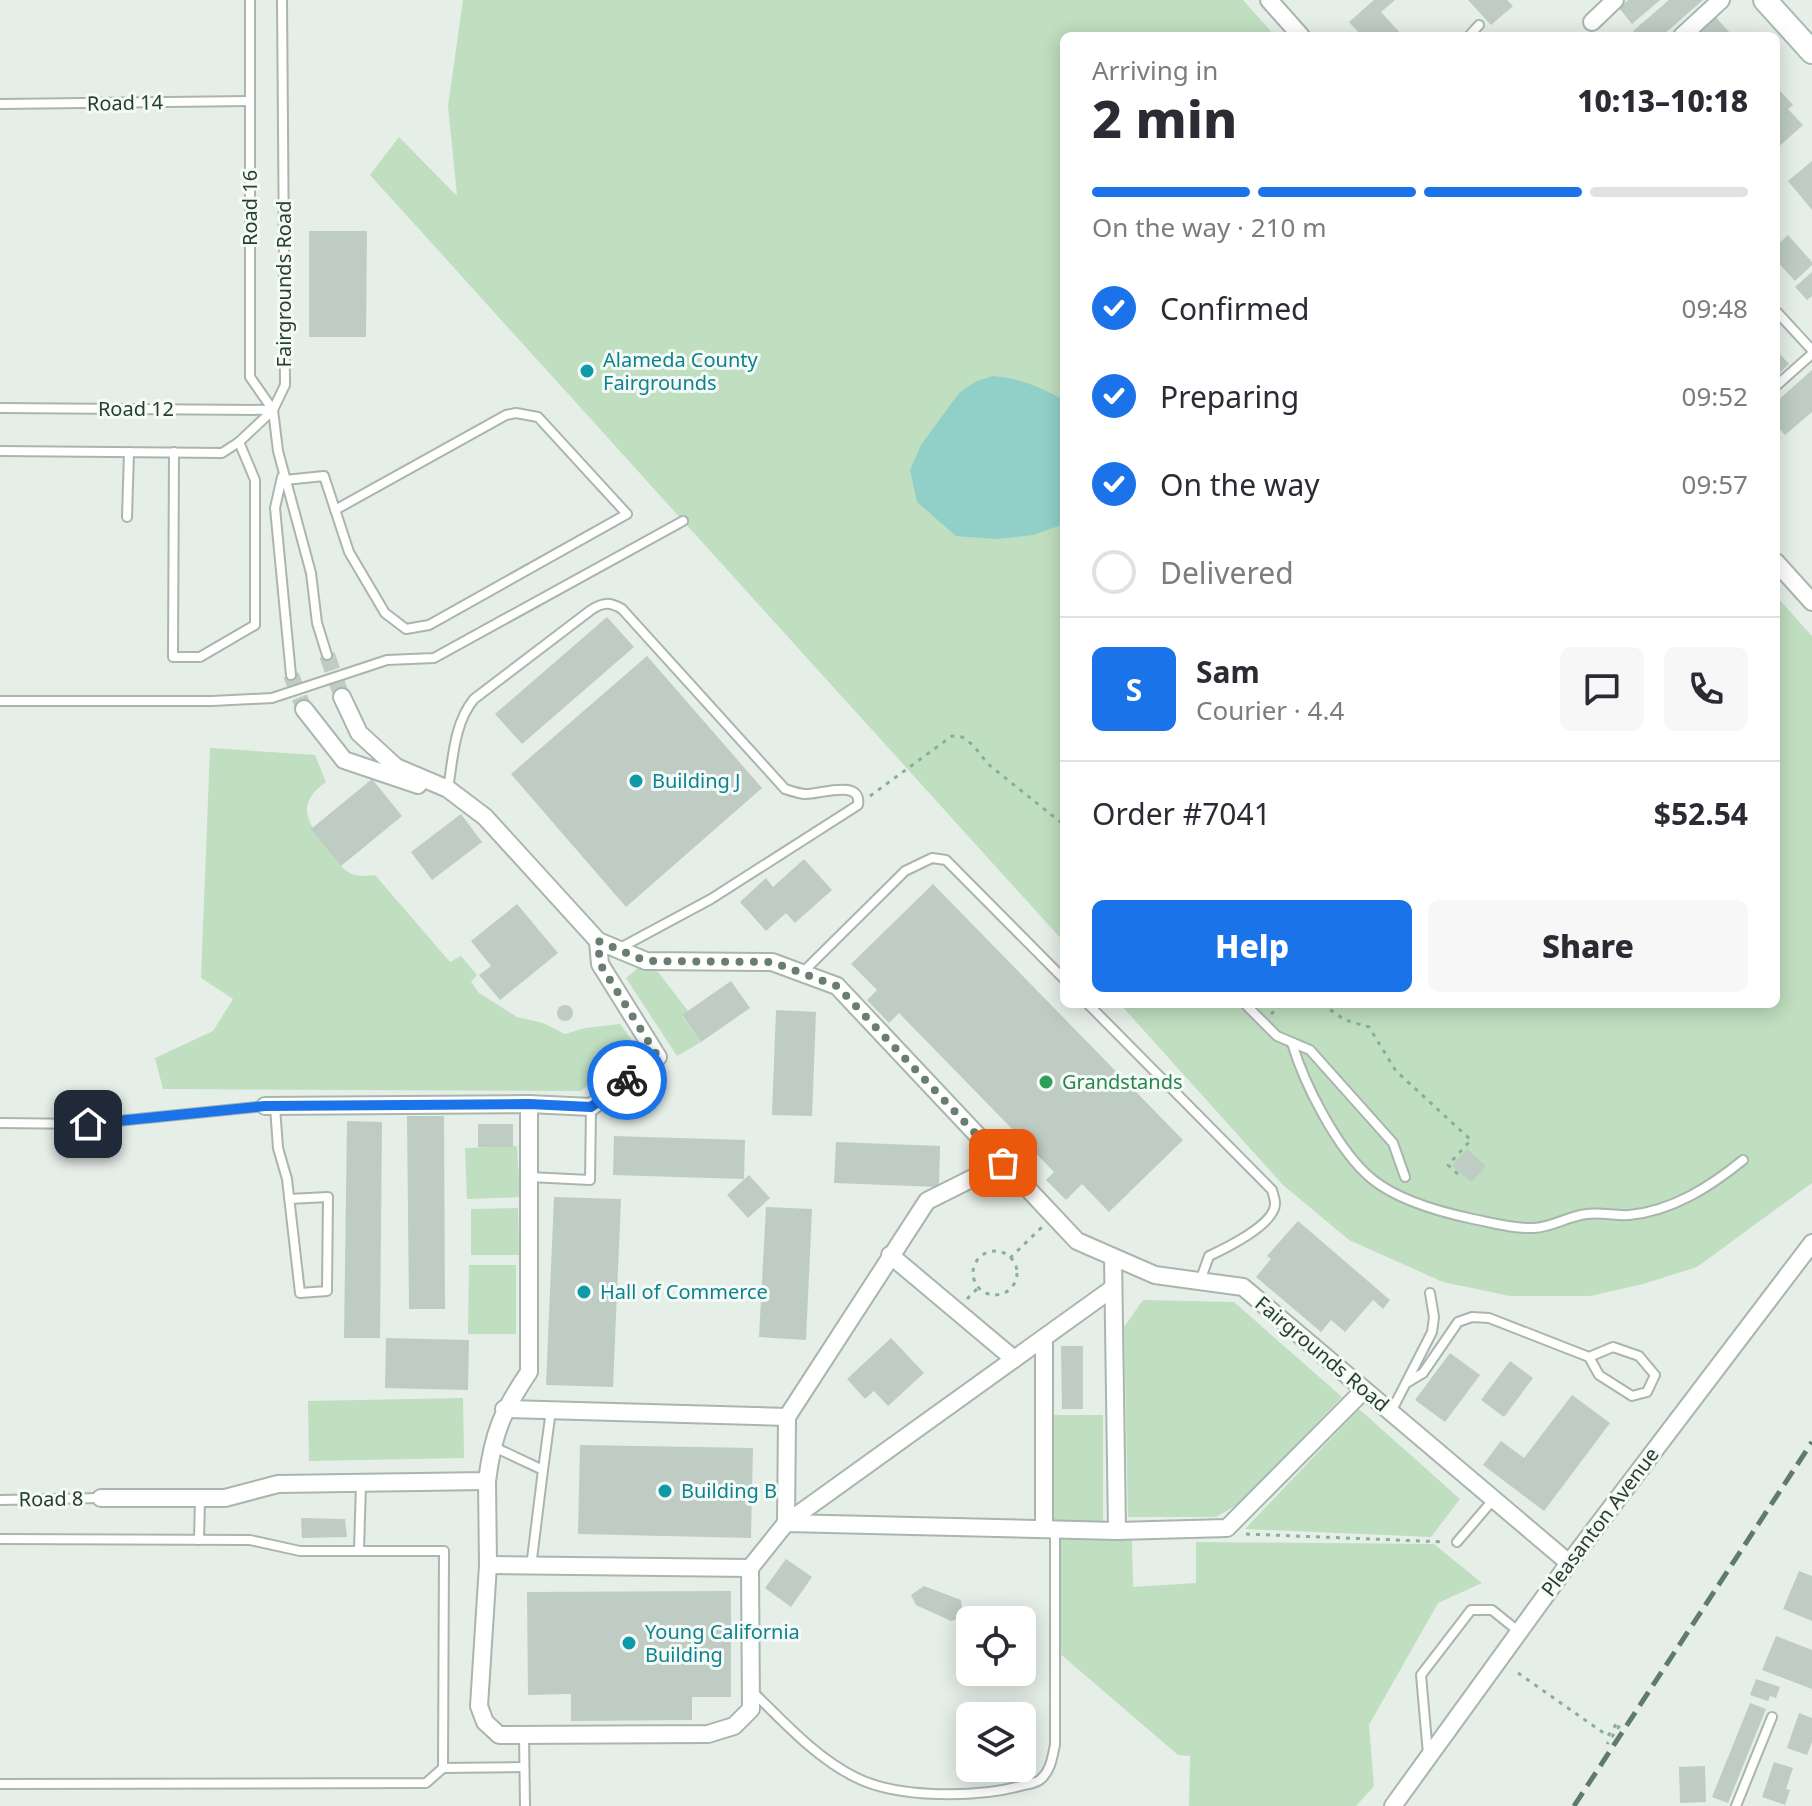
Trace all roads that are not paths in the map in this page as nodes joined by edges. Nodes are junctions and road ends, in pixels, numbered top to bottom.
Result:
1 (250, 0) edge
2 (282, 0) edge
3 (1269, 0) edge
4 (1615, 0) edge
5 (1721, 0) edge
6 (1765, 0) edge
7 (1592, 22) dead end
8 (1479, 25) dead end
9 (1297, 32) edge
10 (1473, 32) edge
11 (1686, 32) edge
12 (1812, 52) edge
13 (250, 101) junction
14 (0, 104) edge
15 (1780, 316) edge
16 (1812, 352) edge
17 (1780, 382) edge
18 (0, 408) edge
19 (273, 410) junction
20 (239, 442) junction
21 (0, 451) edge
22 (129, 452) junction
23 (174, 452) junction
24 (284, 476) junction
25 (335, 510) junction
26 (127, 517) dead end
27 (683, 521) dead end
28 (1780, 566) edge
29 (1812, 602) edge
30 (327, 655) tunnel mouth
31 (291, 675) tunnel mouth
32 (342, 697) tunnel mouth
33 (0, 701) edge
34 (304, 709) tunnel mouth
35 (448, 789) junction
36 (598, 941) junction
37 (618, 949) junction
38 (802, 973) junction
39 (1060, 975) edge
40 (1092, 1008) edge
41 (1249, 1008) edge
42 (1292, 1043) junction
43 (529, 1104) junction
44 (270, 1106) junction
45 (591, 1107) junction
46 (0, 1123) edge
47 (1743, 1160) dead end
48 (1003, 1163) junction
49 (529, 1177) junction
50 (1405, 1177) dead end
51 (289, 1199) junction
52 (1812, 1243) edge
53 (890, 1255) junction
54 (1113, 1257) junction
55 (1200, 1281) junction
56 (1113, 1288) junction
57 (1430, 1293) dead end
58 (1044, 1338) junction
59 (1589, 1357) junction
60 (1014, 1359) junction
61 (1408, 1382) junction
62 (1364, 1390) junction
63 (504, 1409) junction
64 (551, 1410) junction
65 (1391, 1412) junction
66 (787, 1417) junction
67 (491, 1445) junction
68 (543, 1470) junction
69 (487, 1481) junction
70 (361, 1484) junction
71 (101, 1498) joint
72 (200, 1498) junction
73 (0, 1500) edge
74 (1493, 1500) junction
75 (786, 1523) junction
76 (1049, 1529) junction
77 (1117, 1531) junction
78 (0, 1539) edge
79 (199, 1540) junction
80 (1457, 1542) road end
81 (359, 1550) junction
82 (1569, 1563) junction
83 (488, 1565) junction
84 (531, 1567) junction
85 (750, 1568) junction
86 (1518, 1631) junction
87 (751, 1690) junction
88 (1772, 1717) dead end
89 (524, 1735) junction
90 (1428, 1759) junction
91 (524, 1767) junction
92 (443, 1768) junction
93 (0, 1784) edge
94 (525, 1806) edge
95 (1393, 1806) edge
96 (1736, 1806) edge

1 - 13 lane, Road 16
2 - 19 lane, Fairgrounds Road
3 - 9 street
4 - 7 street
5 - 11 street
6 - 12 street
8 - 10 lane
13 - 14 lane, Road 14
13 - 19 lane, Road 16
15 - 16 lane
16 - 17 lane
18 - 19 lane, Road 12
19 - 20 lane
19 - 24 lane, Fairgrounds Road
20 - 23 lane
20 - 23 lane
21 - 22 lane
22 - 23 lane
22 - 26 lane
24 - 25 lane
24 - 30 lane, Fairgrounds Road
24 - 31 lane
25 - 25 lane
27 - 33 lane
28 - 29 street
32 - 35 street, Fairgrounds Road
34 - 35 street
35 - 36 street, Fairgrounds Road
35 - 37 lane
36 - 37 street, Fairgrounds Road
36 - 45 street
37 - 38 street, Fairgrounds Road
38 - 39 lane
38 - 48 street, Fairgrounds Road
40 - 55 lane
41 - 42 lane
42 - 47 lane
42 - 50 lane
43 - 44 street
43 - 45 street
43 - 49 street
44 - 46 lane
44 - 51 lane
45 - 49 lane
48 - 53 street
48 - 54 street, Fairgrounds Road
49 - 63 street
51 - 51 lane
52 - 82 street, Pleasanton Avenue
53 - 60 street
53 - 66 street
54 - 55 street, Fairgrounds Road
54 - 56 street
55 - 62 street, Fairgrounds Road
56 - 58 street
56 - 77 street
57 - 61 lane
58 - 60 street
58 - 76 street
59 - 59 lane
59 - 61 lane
60 - 75 street
61 - 65 lane
62 - 65 street, Fairgrounds Road
62 - 77 street
63 - 64 street
63 - 67 street
64 - 66 street
64 - 68 lane
65 - 74 street, Fairgrounds Road
66 - 75 street
67 - 68 lane
67 - 69 street
68 - 84 lane
69 - 70 street
69 - 83 street
70 - 72 street
70 - 81 lane
71 - 72 street
71 - 73 lane, Road 8
72 - 79 lane
74 - 80 lane
74 - 82 street, Fairgrounds Road
75 - 76 street
75 - 85 street
76 - 77 street
76 - 87 lane
78 - 79 lane
79 - 81 lane
81 - 92 lane
82 - 86 street, Pleasanton Avenue
83 - 84 street
83 - 89 street
84 - 85 street
85 - 87 street
86 - 90 street, Pleasanton Avenue
86 - 90 lane
87 - 89 street
88 - 96 lane
89 - 91 lane
90 - 95 street, Pleasanton Avenue
91 - 92 lane
91 - 94 lane
92 - 93 lane

